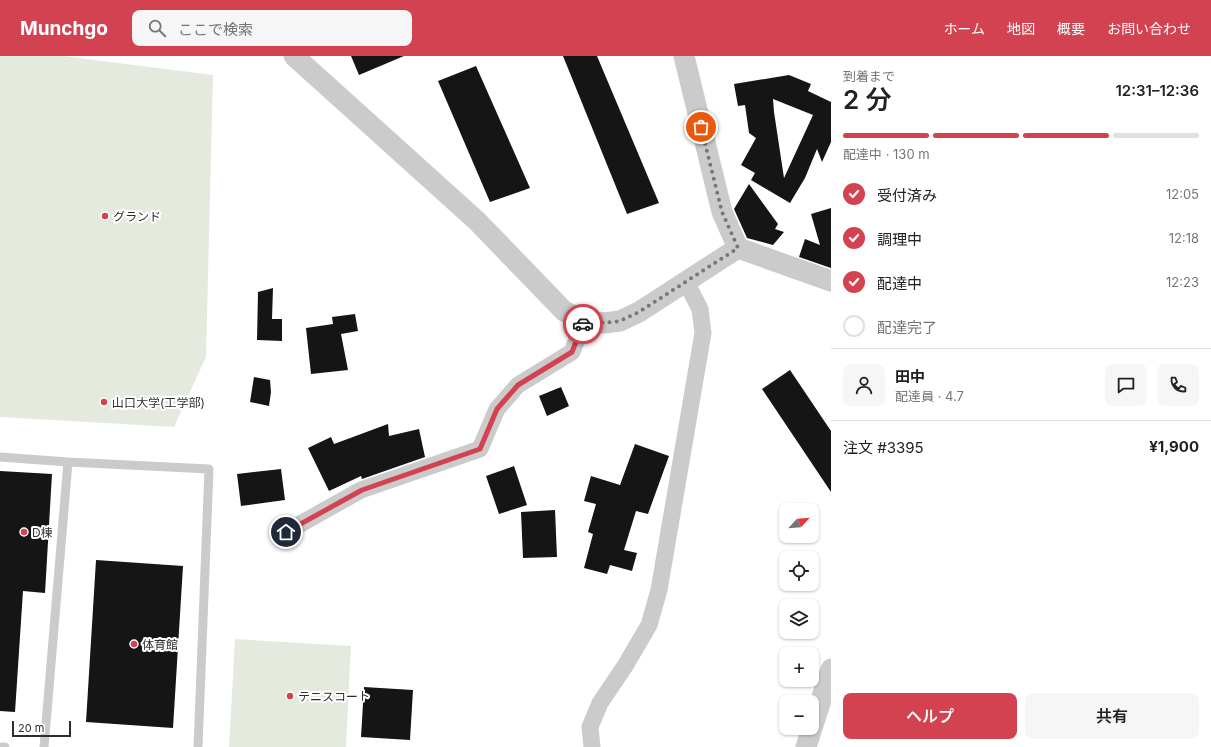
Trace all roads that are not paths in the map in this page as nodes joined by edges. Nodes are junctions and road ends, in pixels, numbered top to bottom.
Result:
1 (294, 56) edge
2 (684, 56) edge
3 (738, 248) junction
4 (831, 281) edge
5 (686, 282) junction
6 (584, 321) junction
7 (0, 457) edge
8 (68, 462) junction
9 (286, 532) dead end
10 (831, 669) edge
11 (0, 747) edge
12 (6, 747) edge
13 (44, 747) edge
14 (198, 747) edge
15 (592, 747) edge
16 (806, 747) edge

1 - 6 street
2 - 3 street
3 - 4 street
3 - 5 street
5 - 6 street
5 - 15 street
6 - 9 street
7 - 8 lane
8 - 13 lane
8 - 14 lane
10 - 16 street
11 - 12 lane

